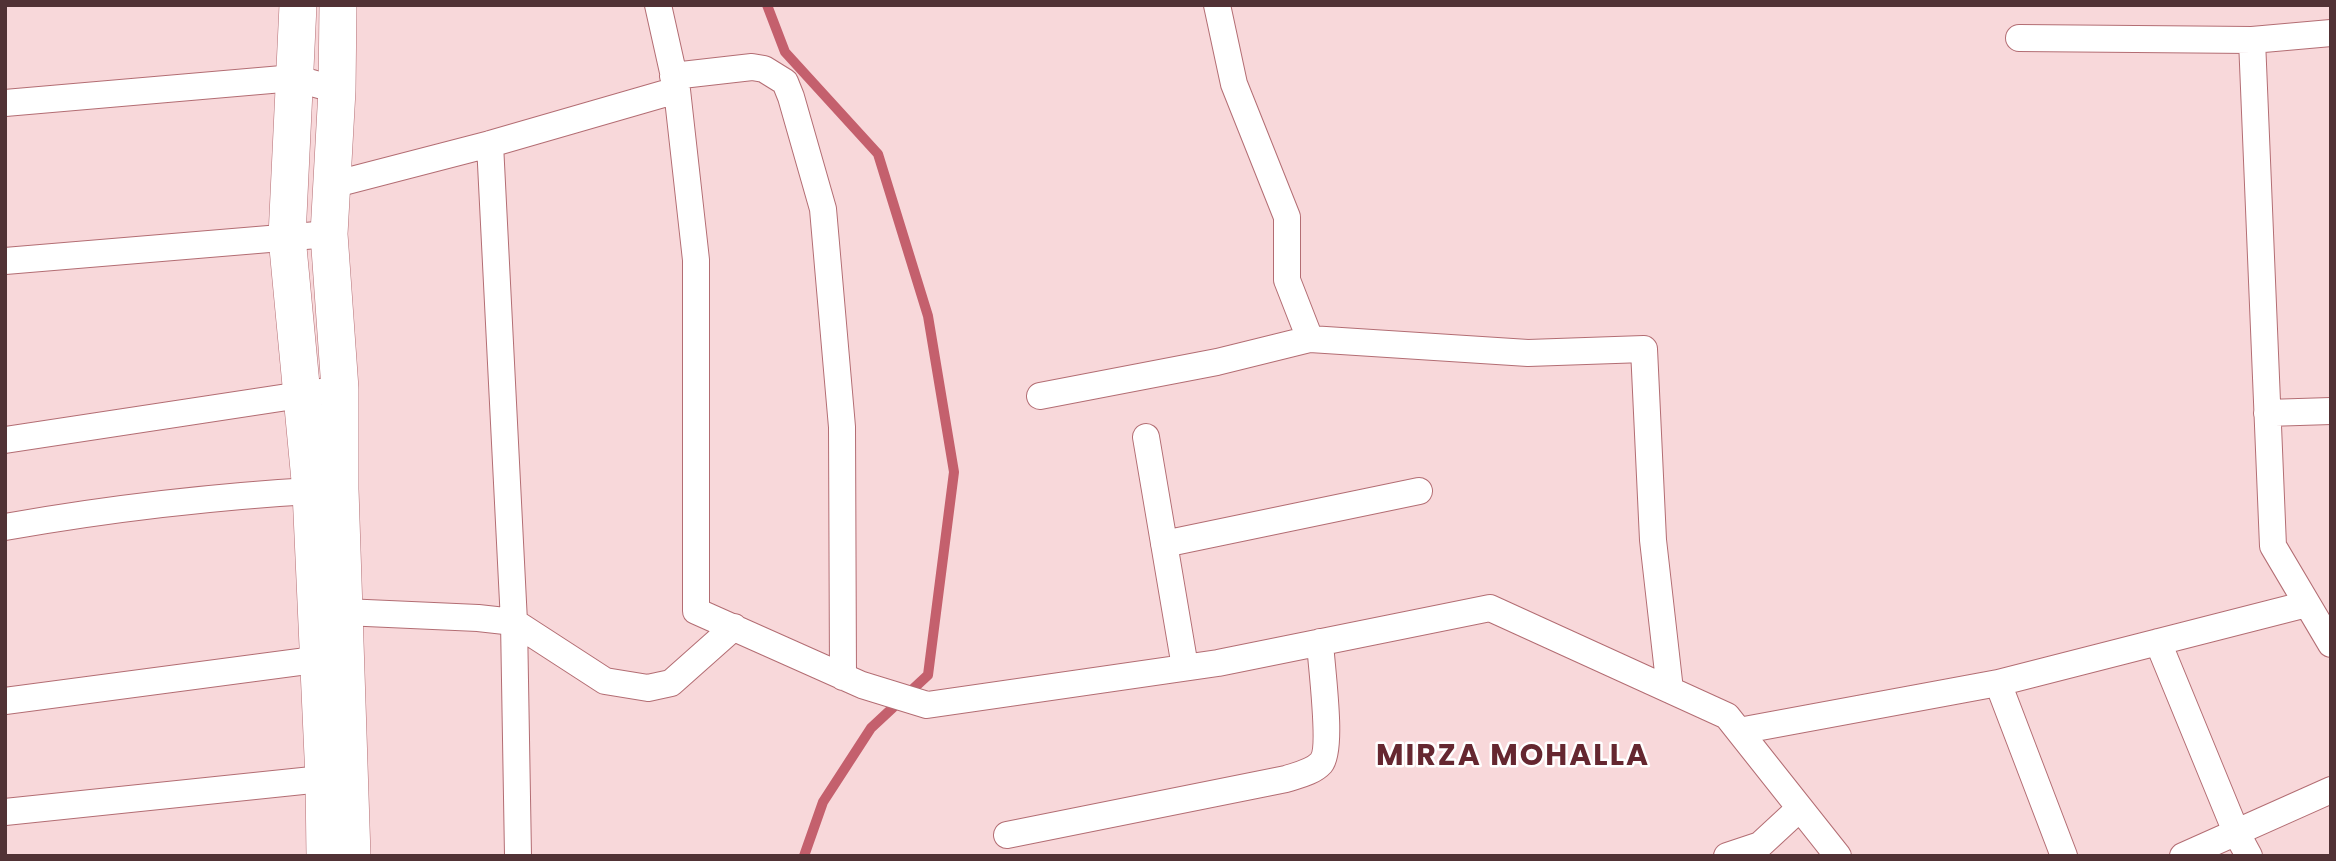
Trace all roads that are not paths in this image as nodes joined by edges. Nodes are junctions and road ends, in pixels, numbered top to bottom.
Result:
1 (298, 5) edge
2 (338, 5) edge
3 (658, 5) edge
4 (1217, 5) edge
5 (2331, 33) edge
6 (2019, 38) dead end
7 (2252, 40) junction
8 (293, 78) junction
9 (675, 83) junction
10 (337, 90) junction
11 (5, 103) edge
12 (490, 144) junction
13 (332, 185) junction
14 (329, 234) junction
15 (288, 237) junction
16 (5, 261) edge
17 (1310, 339) junction
18 (340, 389) junction
19 (303, 395) junction
20 (1040, 397) dead end
21 (2331, 411) edge
22 (2267, 413) junction
23 (1146, 437) dead end
24 (5, 440) edge
25 (326, 490) junction
26 (1419, 491) dead end
27 (5, 527) edge
28 (1164, 544) junction
29 (2307, 604) junction
30 (344, 612) junction
31 (514, 622) junction
32 (734, 627) junction
33 (1320, 642) junction
34 (2158, 642) junction
35 (2331, 644) edge
36 (332, 658) junction
37 (1185, 667) junction
38 (853, 681) junction
39 (1998, 683) junction
40 (1670, 690) junction
41 (5, 701) edge
42 (1739, 732) junction
43 (337, 778) junction
44 (2331, 790) edge
45 (1800, 808) junction
46 (5, 812) edge
47 (2236, 832) junction
48 (1007, 835) dead end
49 (324, 856) edge
50 (352, 856) edge
51 (519, 856) edge
52 (1727, 856) edge
53 (1838, 856) edge
54 (2064, 856) edge
55 (2183, 856) edge
56 (2249, 856) edge

1 - 8 main road
2 - 10 main road
3 - 9 street
4 - 17 street
5 - 7 street
6 - 7 street
7 - 22 street
8 - 10 street
8 - 11 street
8 - 15 main road
9 - 12 street
9 - 32 street
9 - 38 street
10 - 13 main road
12 - 13 street
12 - 31 street
13 - 14 main road
14 - 15 street
14 - 18 main road
15 - 16 street
15 - 19 main road
17 - 20 street
17 - 40 street
18 - 19 street
18 - 25 main road
19 - 24 street
19 - 25 main road
21 - 22 street
22 - 29 street
23 - 28 street
25 - 27 street
25 - 30 main road
25 - 36 main road
26 - 28 street
28 - 37 street
29 - 34 street
29 - 35 street
30 - 31 street
30 - 36 main road
31 - 32 street
31 - 51 street
32 - 38 street
33 - 37 street
33 - 40 street
33 - 48 street
34 - 39 street
34 - 47 street
36 - 41 street
36 - 43 main road
37 - 38 street
39 - 42 street
39 - 54 street
40 - 42 street
42 - 45 street
43 - 46 street
43 - 49 main road
43 - 50 main road
44 - 47 street
45 - 52 street
45 - 53 street
47 - 55 street
47 - 56 street

